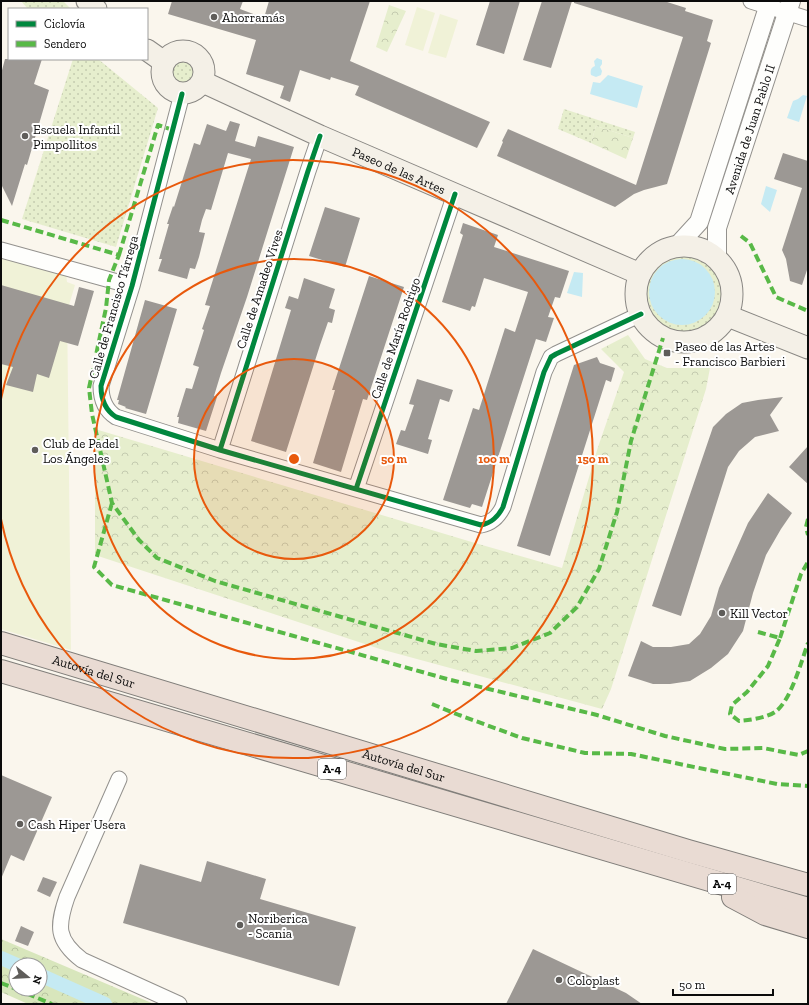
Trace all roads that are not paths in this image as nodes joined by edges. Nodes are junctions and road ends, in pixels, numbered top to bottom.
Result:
1 (87, 1) edge
2 (751, 1) edge
3 (769, 4) edge
4 (789, 7) edge
5 (95, 8) edge
6 (808, 19) edge
7 (148, 51) edge
8 (164, 62) junction
9 (203, 82) junction
10 (182, 94) junction
11 (320, 136) junction
12 (455, 194) junction
13 (677, 246) junction
14 (1, 250) edge
15 (717, 258) junction
16 (640, 274) junction
17 (132, 286) junction
18 (640, 314) junction
19 (728, 316) junction
20 (808, 348) edge
21 (220, 450) junction
22 (356, 489) junction
23 (1, 643) edge
24 (1, 670) edge
25 (118, 779) dead end
26 (693, 876) junction
27 (808, 886) edge
28 (808, 909) edge
29 (808, 928) edge
30 (180, 1004) edge

1 - 5 main road
2 - 3 street
3 - 4 street
3 - 13 street, Avenida de Juan Pablo II
4 - 6 street
4 - 15 street, Avenida de Juan Pablo II
7 - 8 main road
8 - 9 main road
8 - 10 main road
9 - 10 main road
9 - 11 main road, Paseo de las Artes
10 - 17 street, Calle de Francisco Tárrega
11 - 12 main road, Paseo de las Artes
11 - 21 street, Calle de Amadeo Vives
12 - 16 main road, Paseo de las Artes
12 - 22 street, Calle de María Rodrigo
13 - 15 main road
13 - 16 main road
14 - 17 street
15 - 19 main road
16 - 18 main road
17 - 21 street, Calle de Francisco Tárrega
18 - 19 main road
18 - 22 street, Calle de Francisco Tárrega
19 - 20 main road
21 - 22 street, Calle de Francisco Tárrega
23 - 27 highway, Autovía del Sur / A-4
24 - 26 highway, Autovía del Sur / A-4
25 - 30 street
26 - 28 highway, Autovía del Sur / A-4
26 - 29 highway

